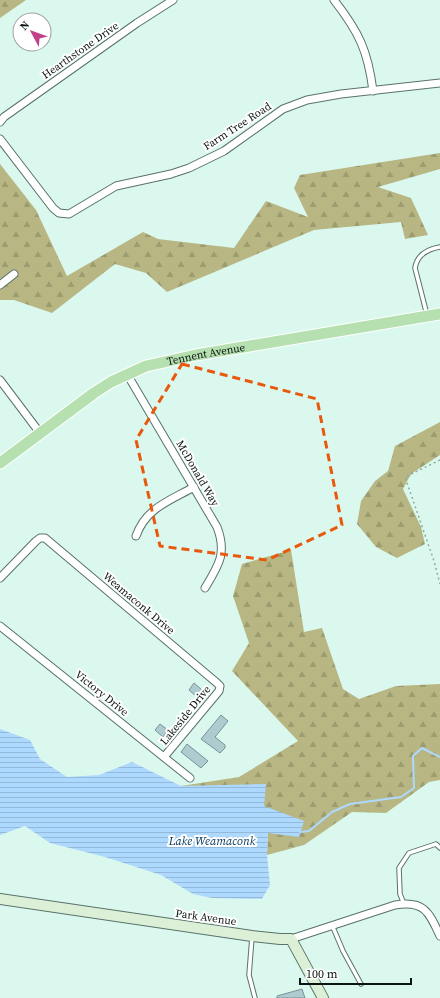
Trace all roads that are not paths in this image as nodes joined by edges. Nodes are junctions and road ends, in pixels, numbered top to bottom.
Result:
1 (173, 0) edge
2 (334, 0) edge
3 (440, 83) edge
4 (373, 91) junction
5 (0, 121) edge
6 (0, 139) edge
7 (440, 247) edge
8 (14, 274) dead end
9 (0, 285) edge
10 (440, 314) edge
11 (427, 317) junction
12 (127, 374) junction
13 (0, 380) edge
14 (40, 433) junction
15 (0, 463) edge
16 (194, 487) junction
17 (136, 536) dead end
18 (0, 578) edge
19 (205, 588) dead end
20 (0, 626) edge
21 (220, 686) joint
22 (164, 757) junction
23 (190, 778) dead end
24 (438, 844) edge
25 (440, 848) edge
26 (0, 899) edge
27 (404, 904) junction
28 (332, 925) junction
29 (252, 936) junction
30 (440, 936) edge
31 (291, 939) junction
32 (361, 984) dead end
33 (255, 998) edge
34 (323, 998) edge

1 - 5 street, Hearthstone Drive
2 - 4 street
3 - 4 street, Farm Tree Road
4 - 6 street, Farm Tree Road
7 - 11 lane
8 - 9 street
10 - 11 main road, Tennent Avenue
11 - 12 main road, Tennent Avenue
12 - 14 main road, Tennent Avenue
12 - 16 street, McDonald Way
13 - 14 street
14 - 15 main road, Tennent Avenue
16 - 17 street
16 - 19 street, McDonald Way
18 - 21 street, Weamaconk Drive
20 - 22 street, Victory Drive
21 - 22 street, Lakeside Drive
22 - 23 street, Victory Drive
24 - 25 lane
24 - 27 lane
26 - 29 street, Park Avenue
27 - 28 street, Park Avenue
27 - 30 street
28 - 31 street, Park Avenue
28 - 32 lane
29 - 31 street, Park Avenue
29 - 33 lane
31 - 34 street

